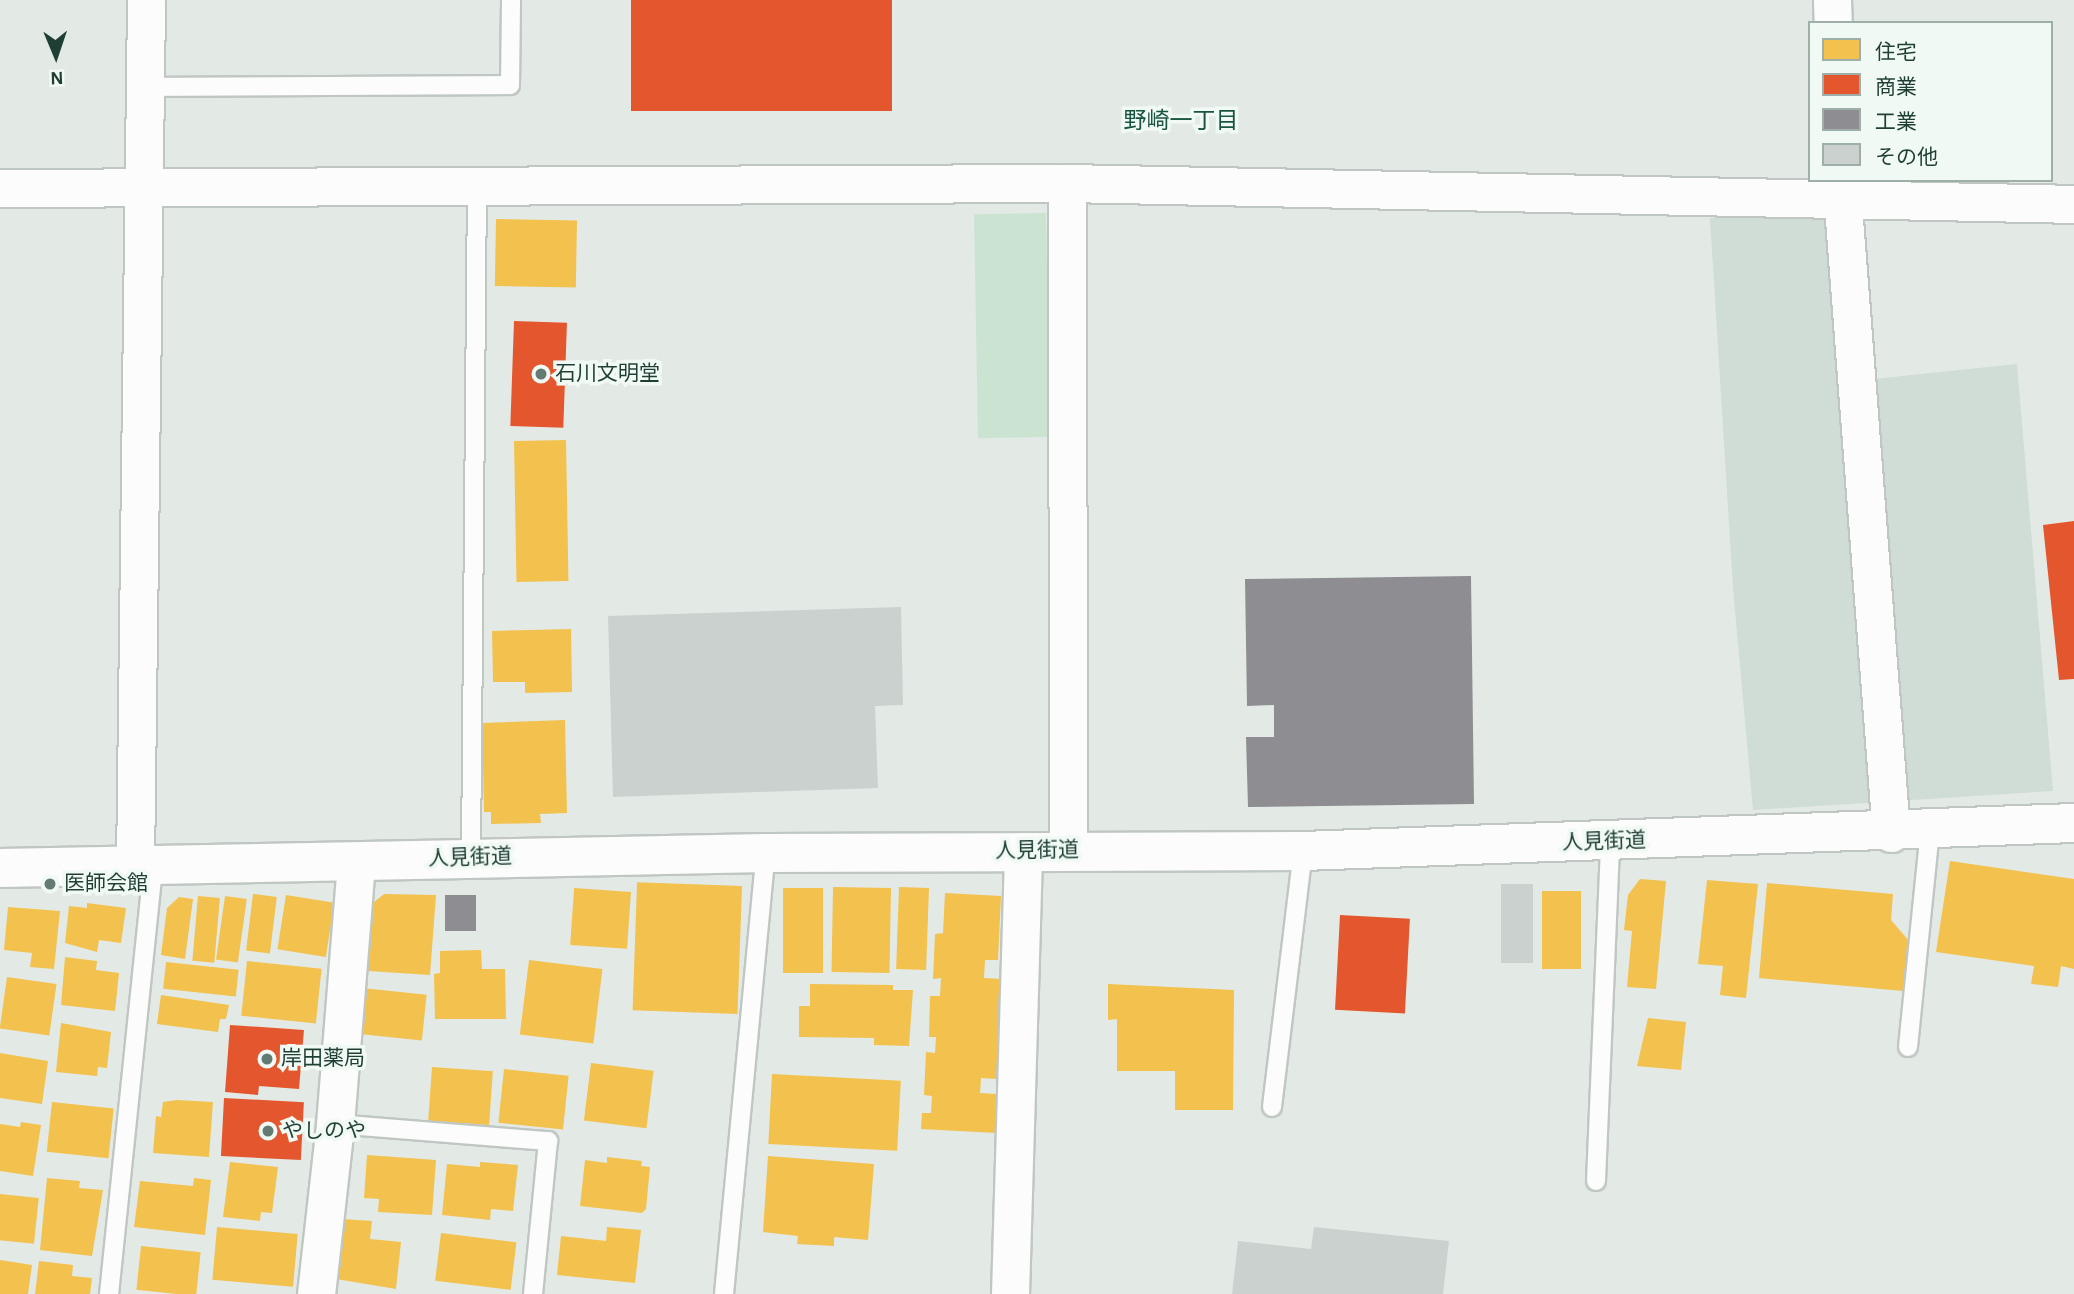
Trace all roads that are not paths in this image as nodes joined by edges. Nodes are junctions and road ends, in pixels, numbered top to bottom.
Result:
1 (146, 0) edge
2 (511, 0) edge
3 (1832, 0) edge
4 (1833, 21) edge
5 (147, 87) junction
6 (1067, 183) junction
7 (477, 187) junction
8 (0, 188) edge
9 (144, 188) junction
10 (1842, 191) edge
11 (2074, 204) edge
12 (2074, 823) edge
13 (1930, 830) junction
14 (1891, 832) junction
15 (1610, 842) junction
16 (1068, 850) junction
17 (1023, 851) junction
18 (1303, 851) junction
19 (766, 853) junction
20 (471, 857) junction
21 (356, 862) junction
22 (144, 865) junction
23 (0, 868) edge
24 (1909, 1047) dead end
25 (1272, 1107) dead end
26 (335, 1124) junction
27 (1597, 1181) dead end
28 (109, 1294) edge
29 (316, 1294) edge
30 (533, 1294) edge
31 (724, 1294) edge
32 (1010, 1294) edge

1 - 5 street
2 - 5 lane
3 - 4 street
5 - 9 street
6 - 7 street
6 - 10 street
6 - 16 street
7 - 9 street
7 - 20 lane
8 - 9 street
9 - 22 street
10 - 11 street
10 - 14 street
12 - 13 main road, 人見街道
13 - 14 main road, 人見街道
13 - 24 lane
14 - 15 main road, 人見街道
15 - 18 main road, 人見街道
15 - 27 lane
16 - 17 main road, 人見街道
16 - 18 main road, 人見街道
17 - 19 main road, 人見街道
17 - 32 street
18 - 25 lane
19 - 20 main road, 人見街道
19 - 31 lane
20 - 21 main road, 人見街道
21 - 22 main road, 人見街道
21 - 26 street
22 - 23 main road, 人見街道
22 - 28 lane
26 - 29 street
26 - 30 lane

